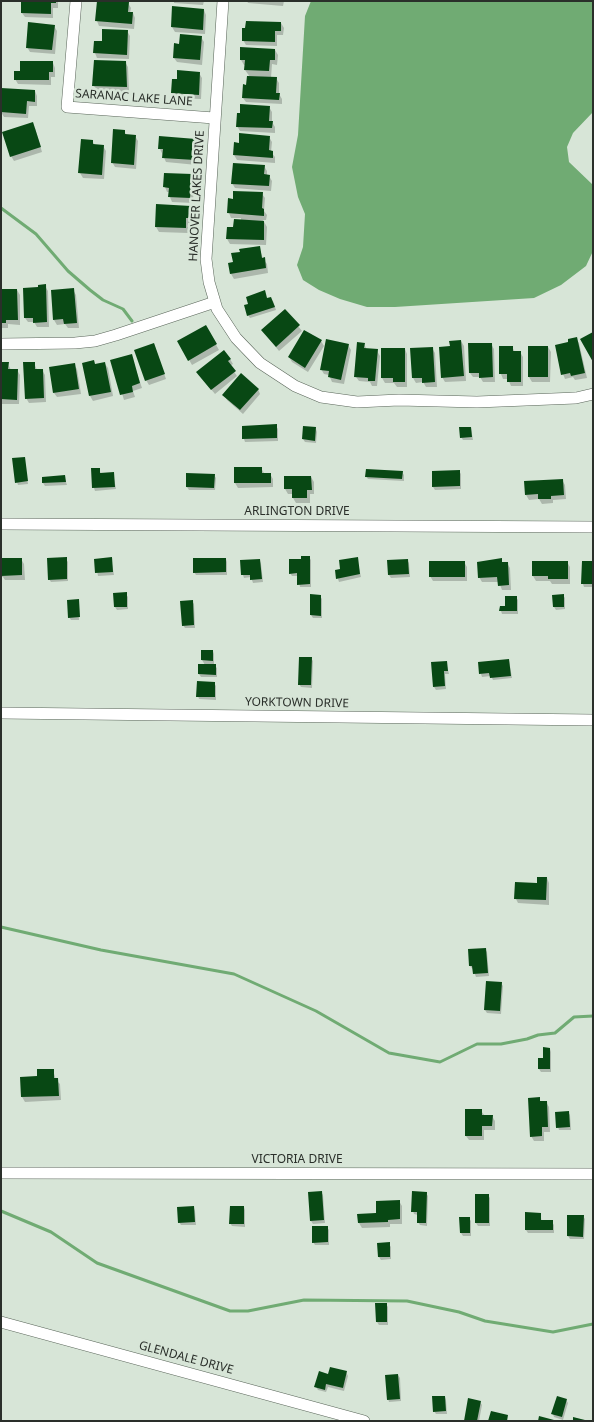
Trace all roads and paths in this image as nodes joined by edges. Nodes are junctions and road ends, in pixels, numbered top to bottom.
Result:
1 (76, 1) edge
2 (223, 1) edge
3 (214, 118) junction
4 (215, 302) junction
5 (1, 344) edge
6 (593, 394) edge
7 (1, 524) edge
8 (593, 527) edge
9 (1, 713) edge
10 (593, 720) edge
11 (1, 1173) edge
12 (593, 1174) edge
13 (1, 1322) edge
14 (364, 1421) edge

1 - 3 street, SARANAC LAKE LANE
2 - 3 street, HANOVER LAKES DRIVE
3 - 4 street, HANOVER LAKES DRIVE
4 - 5 street
4 - 6 street, HANOVER LAKES DRIVE
7 - 8 street, ARLINGTON DRIVE
9 - 10 street, YORKTOWN DRIVE
11 - 12 street, VICTORIA DRIVE
13 - 14 street, GLENDALE DRIVE

